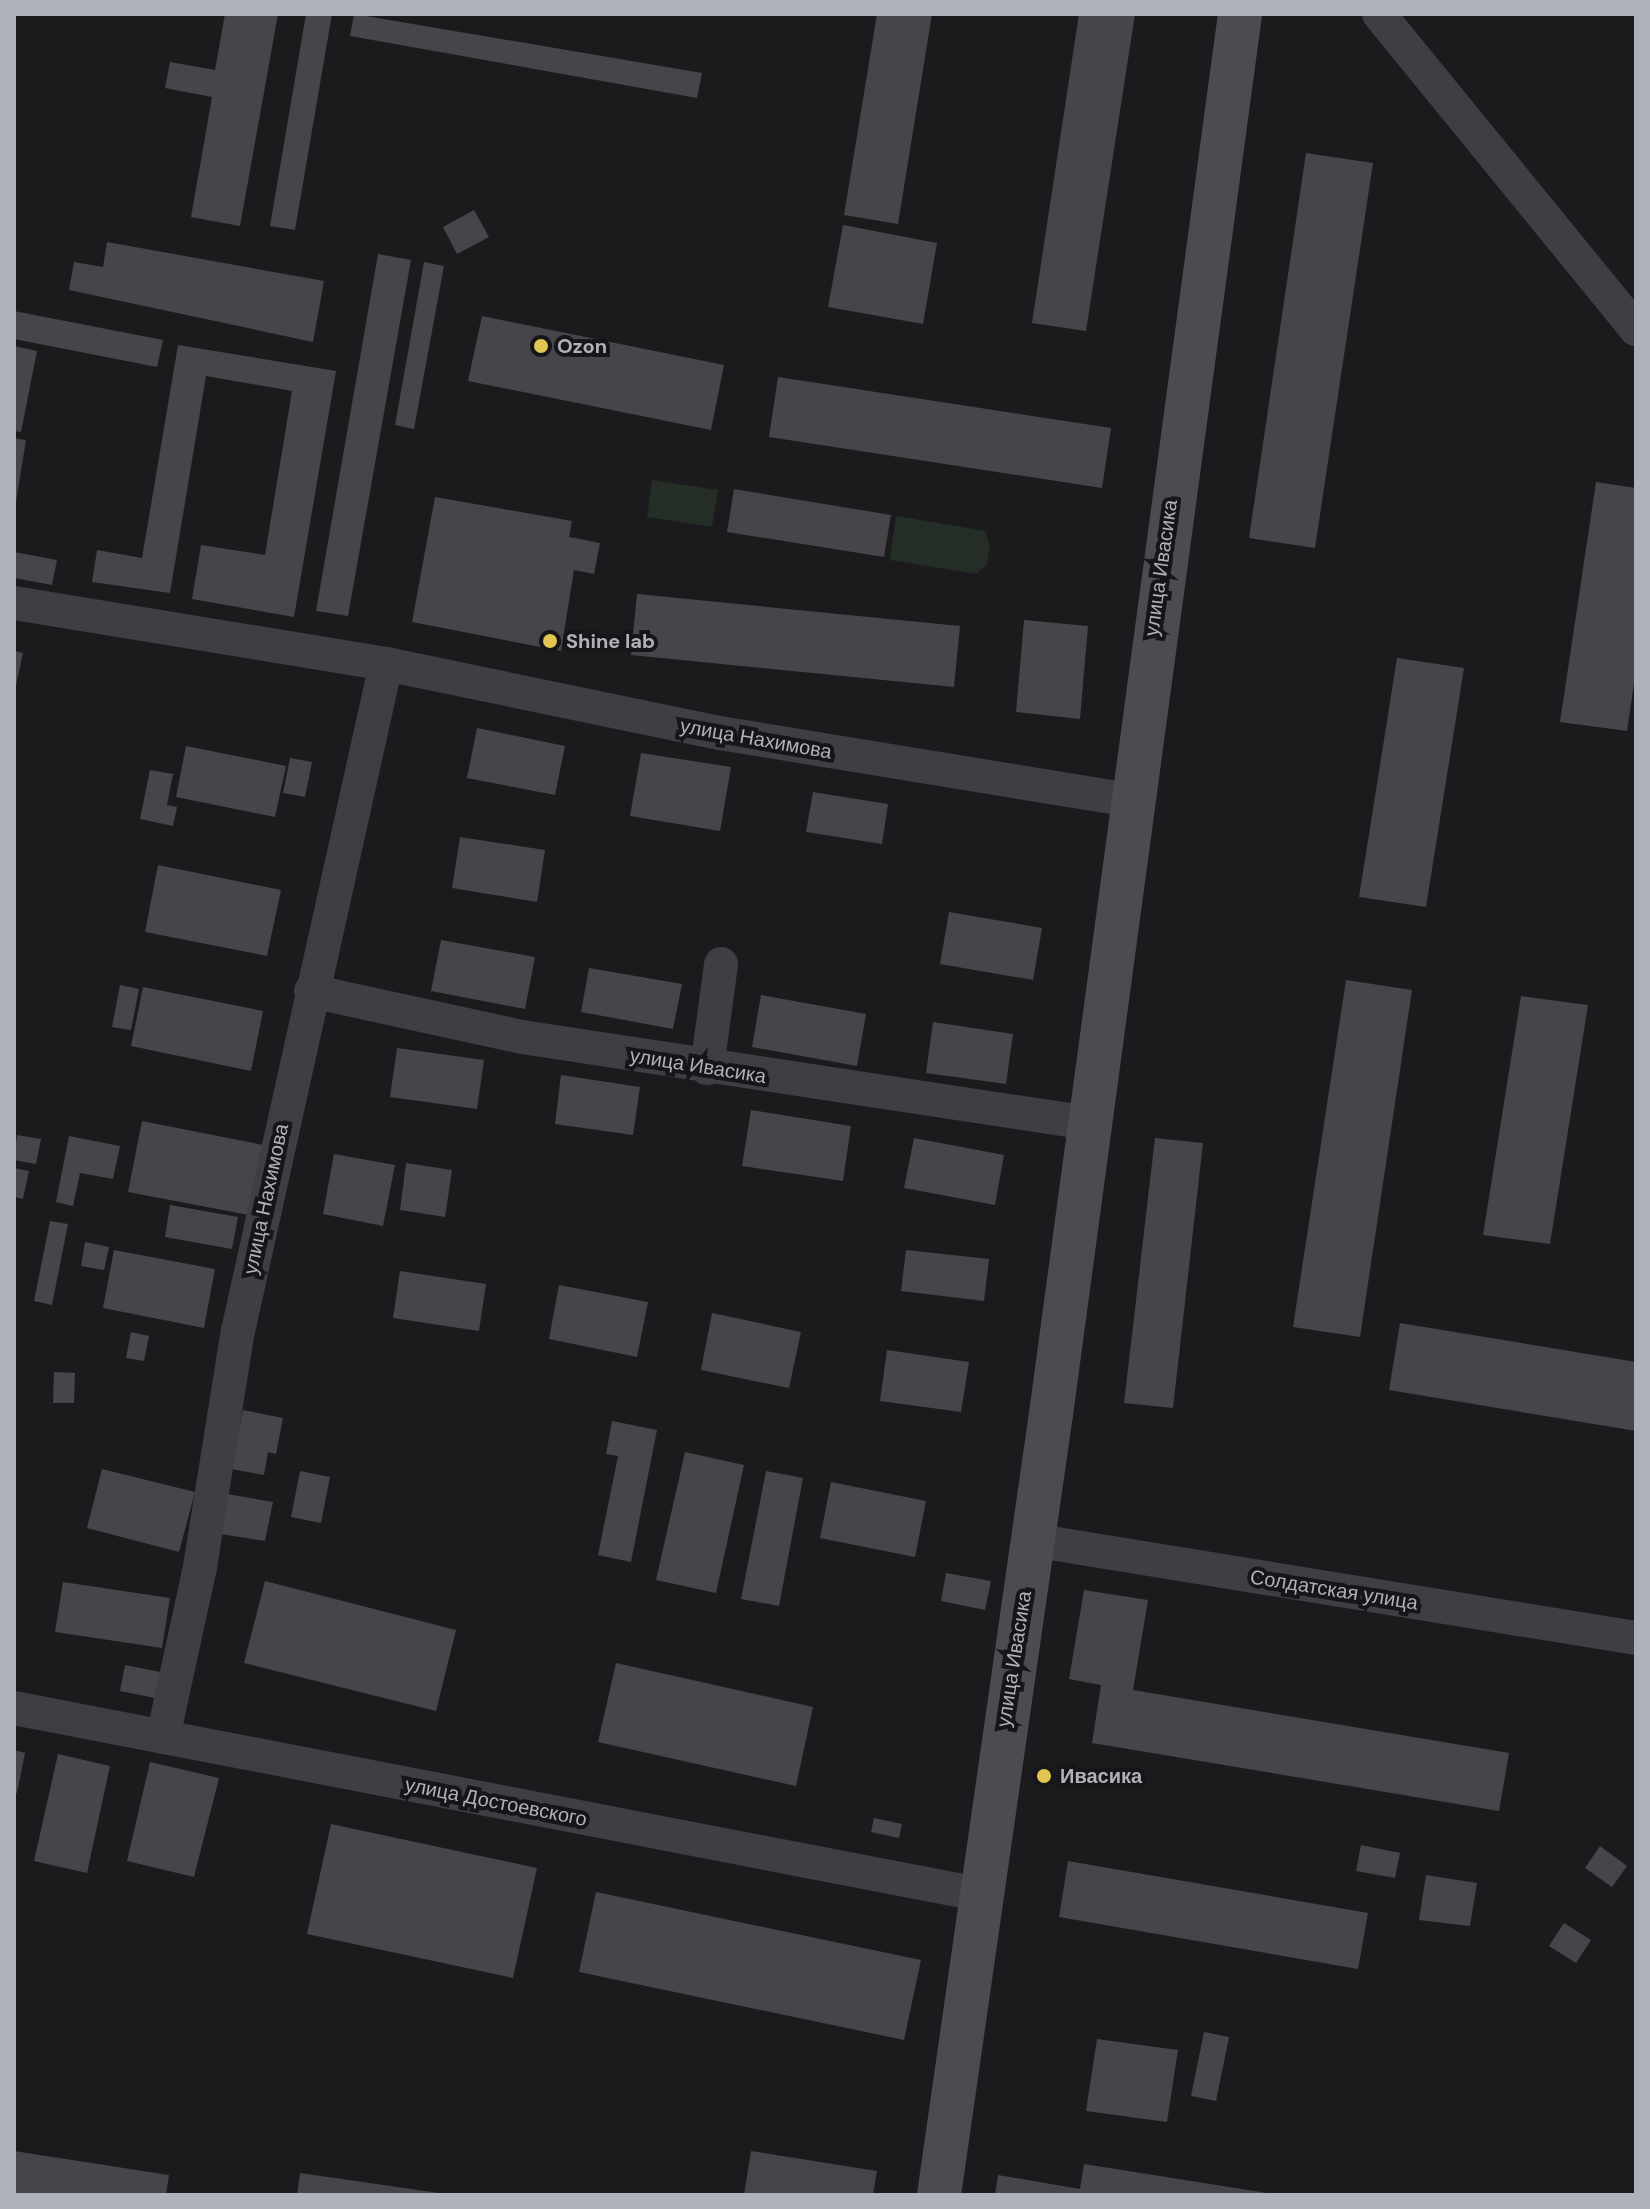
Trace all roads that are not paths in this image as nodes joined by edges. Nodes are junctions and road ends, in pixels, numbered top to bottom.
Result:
1 (1240, 14) edge
2 (1379, 14) edge
3 (1636, 329) edge
4 (14, 603) edge
5 (386, 664) junction
6 (1130, 800) junction
7 (721, 964) dead end
8 (311, 991) junction
9 (707, 1068) junction
10 (1088, 1123) junction
11 (1032, 1540) junction
12 (1636, 1638) edge
13 (14, 1708) edge
14 (163, 1737) junction
15 (978, 1894) junction
16 (939, 2195) edge

1 - 6 main road, улица Ивасика
2 - 3 street
4 - 5 street, улица Нахимова
5 - 6 street, улица Нахимова
5 - 8 street, улица Нахимова
6 - 10 main road, улица Ивасика
7 - 9 street
8 - 9 street, улица Ивасика
8 - 14 street, улица Нахимова
9 - 10 street, улица Ивасика
10 - 11 main road, улица Ивасика
11 - 12 street, Солдатская улица
11 - 15 main road, улица Ивасика
13 - 14 street, улица Достоевского
14 - 15 street, улица Достоевского
15 - 16 main road, улица Ивасика

